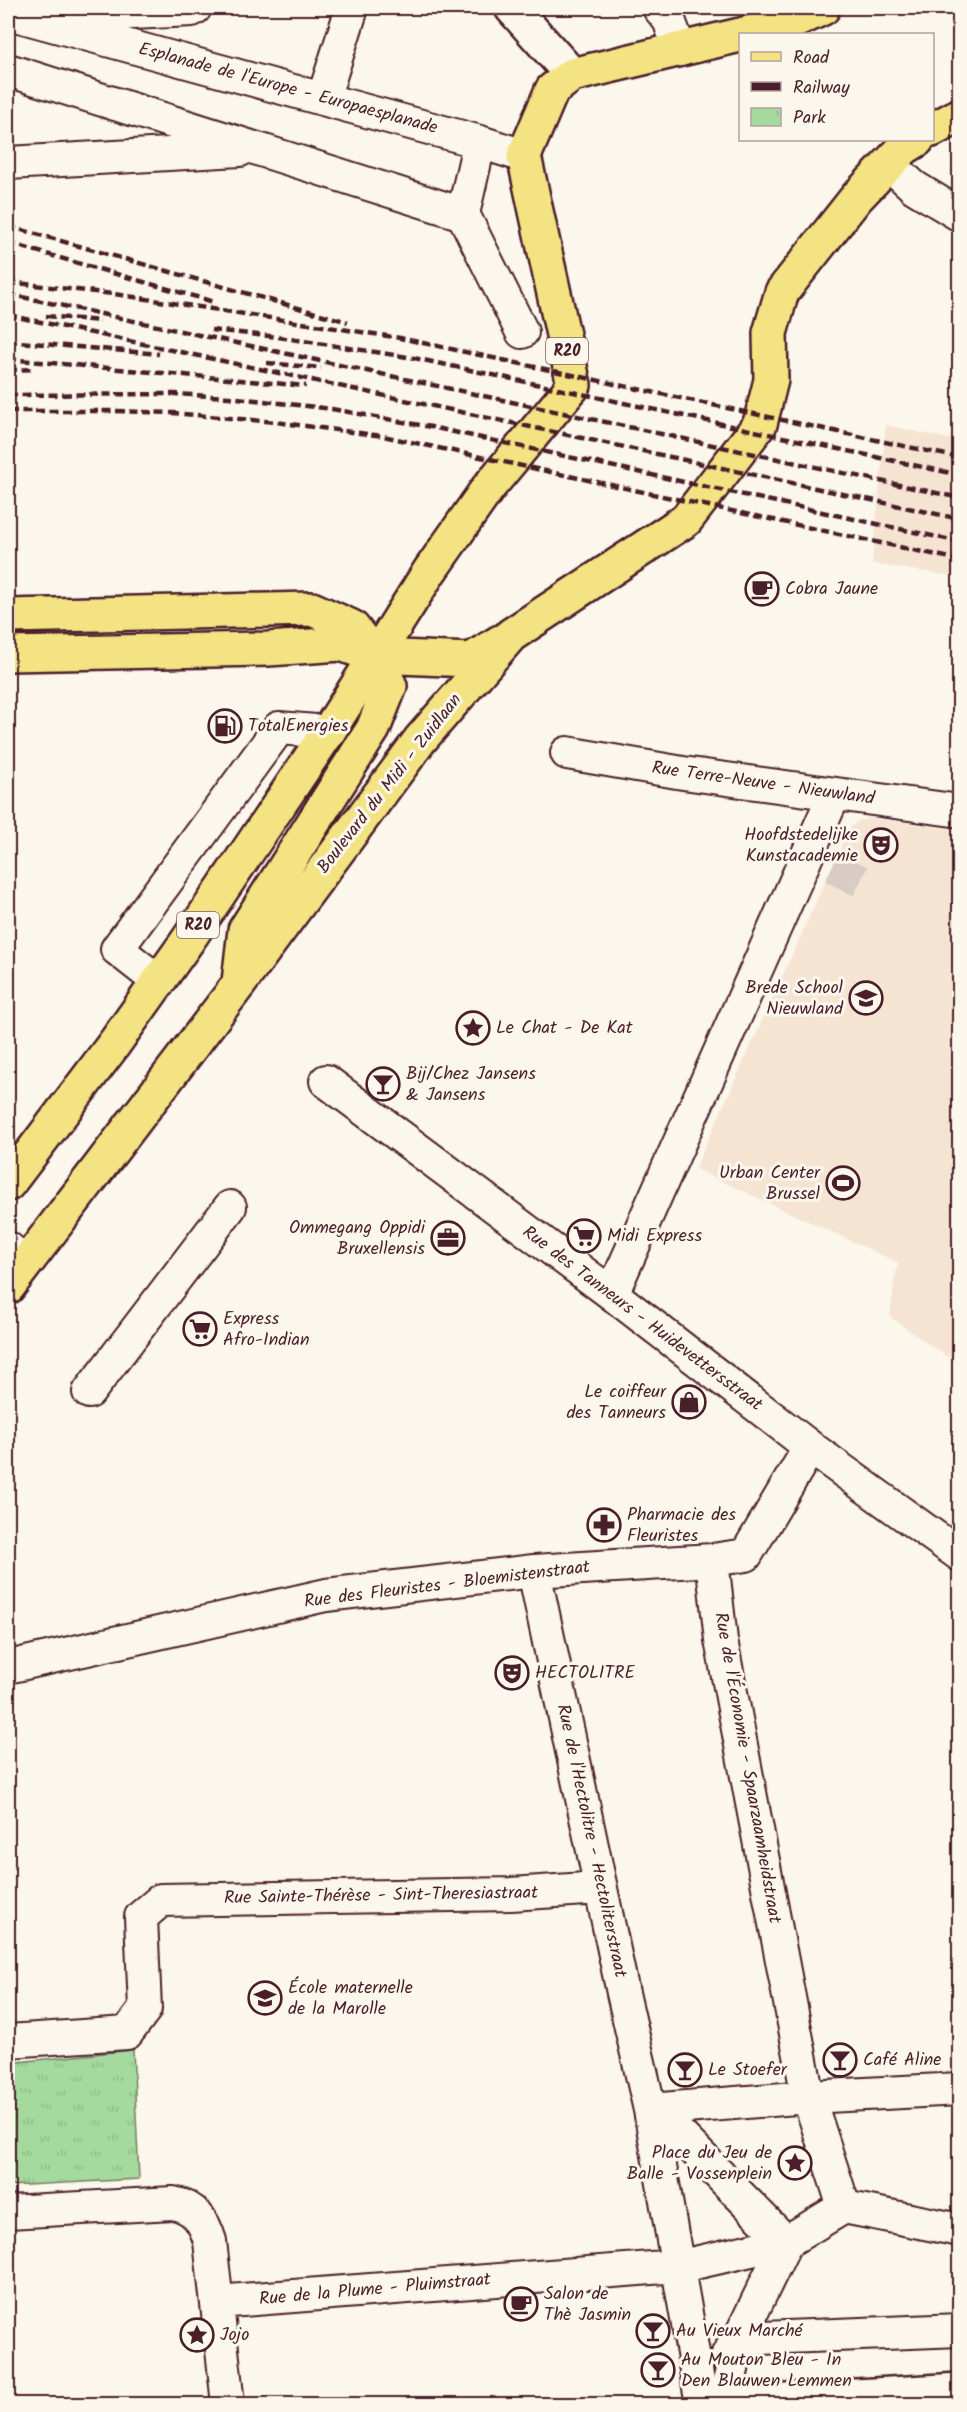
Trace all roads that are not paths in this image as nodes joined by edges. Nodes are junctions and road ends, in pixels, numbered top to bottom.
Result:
1 (195, 8) edge
2 (352, 8) edge
3 (512, 8) edge
4 (659, 8) edge
5 (823, 8) edge
6 (8, 13) edge
7 (52, 25) junction
8 (750, 33) edge
9 (739, 36) edge
10 (680, 50) junction
11 (8, 70) edge
12 (562, 82) junction
13 (323, 99) junction
14 (960, 115) edge
15 (934, 129) edge
16 (915, 141) edge
17 (261, 148) junction
18 (477, 153) dead end
19 (524, 156) junction
20 (8, 163) edge
21 (889, 164) junction
22 (463, 214) junction
23 (960, 215) edge
24 (522, 332) dead end
25 (8, 616) edge
26 (511, 635) junction
27 (8, 654) edge
28 (375, 656) junction
29 (328, 732) junction
30 (567, 753) dead end
31 (834, 795) junction
32 (960, 811) edge
33 (159, 982) junction
34 (239, 984) junction
35 (326, 1081) dead end
36 (8, 1184) edge
37 (230, 1208) dead end
38 (14, 1266) edge
39 (612, 1294) junction
40 (89, 1392) dead end
41 (810, 1447) junction
42 (960, 1555) edge
43 (712, 1560) junction
44 (534, 1571) junction
45 (8, 1667) edge
46 (601, 1888) junction
47 (8, 2041) edge
48 (960, 2089) edge
49 (810, 2103) junction
50 (659, 2117) junction
51 (844, 2208) junction
52 (8, 2212) edge
53 (960, 2230) edge
54 (786, 2242) junction
55 (682, 2265) junction
56 (217, 2302) junction
57 (960, 2330) edge
58 (739, 2339) junction
59 (960, 2390) edge
60 (713, 2394) edge
61 (228, 2404) edge

1 - 7 street, Esplanade de l'Europe - Europaesplanade
2 - 13 street
3 - 12 street
4 - 10 street
5 - 8 main road
6 - 7 street, Esplanade de l'Europe - Europaesplanade
7 - 13 street, Esplanade de l'Europe - Europaesplanade
9 - 10 main road
10 - 12 main road
11 - 17 street
12 - 19 main road
13 - 19 street, Esplanade de l'Europe - Europaesplanade
14 - 15 main road
16 - 21 main road, Boulevard du Midi - Zuidlaan
17 - 20 street
17 - 22 street
18 - 22 street
19 - 28 main road, R20
21 - 23 street
21 - 26 main road, Boulevard du Midi - Zuidlaan
22 - 24 street
25 - 28 main road, Boulevard du Midi - Zuidlaan / R20
26 - 28 main road
26 - 34 main road, Boulevard du Midi - Zuidlaan
27 - 28 main road
28 - 29 main road, R20
28 - 34 main road, Boulevard du Midi - Zuidlaan / R20
29 - 33 main road, R20
29 - 33 street
30 - 31 street, Rue Terre-Neuve - Nieuwland
31 - 32 street, Rue Terre-Neuve - Nieuwland
31 - 39 street
33 - 36 main road, R20
34 - 38 main road, Boulevard du Midi - Zuidlaan
35 - 39 street, Rue des Tanneurs - Huidevettersstraat
37 - 40 street
39 - 41 street, Rue des Tanneurs - Huidevettersstraat
41 - 42 street, Rue des Tanneurs - Huidevettersstraat
41 - 43 street
43 - 44 street, Rue des Fleuristes - Bloemistenstraat
43 - 49 street, Rue de l'Économie - Spaarzaamheidstraat
44 - 45 street, Rue des Fleuristes - Bloemistenstraat
44 - 46 street, Rue de l'Hectolitre - Hectoliterstraat
46 - 47 street, Rue Sainte-Thérèse - Sint-Theresiastraat
46 - 50 street, Rue de l'Hectolitre - Hectoliterstraat
48 - 49 street
49 - 50 street
49 - 51 street, Rue de l'Économie - Spaarzaamheidstraat
50 - 54 street
50 - 55 street
51 - 53 street
51 - 54 street, Rue de la Plume - Pluimstraat
52 - 56 street
54 - 55 street, Rue de la Plume - Pluimstraat
54 - 58 street
55 - 56 street, Rue de la Plume - Pluimstraat
55 - 60 street
56 - 61 street
57 - 58 street
58 - 60 street
59 - 60 street

